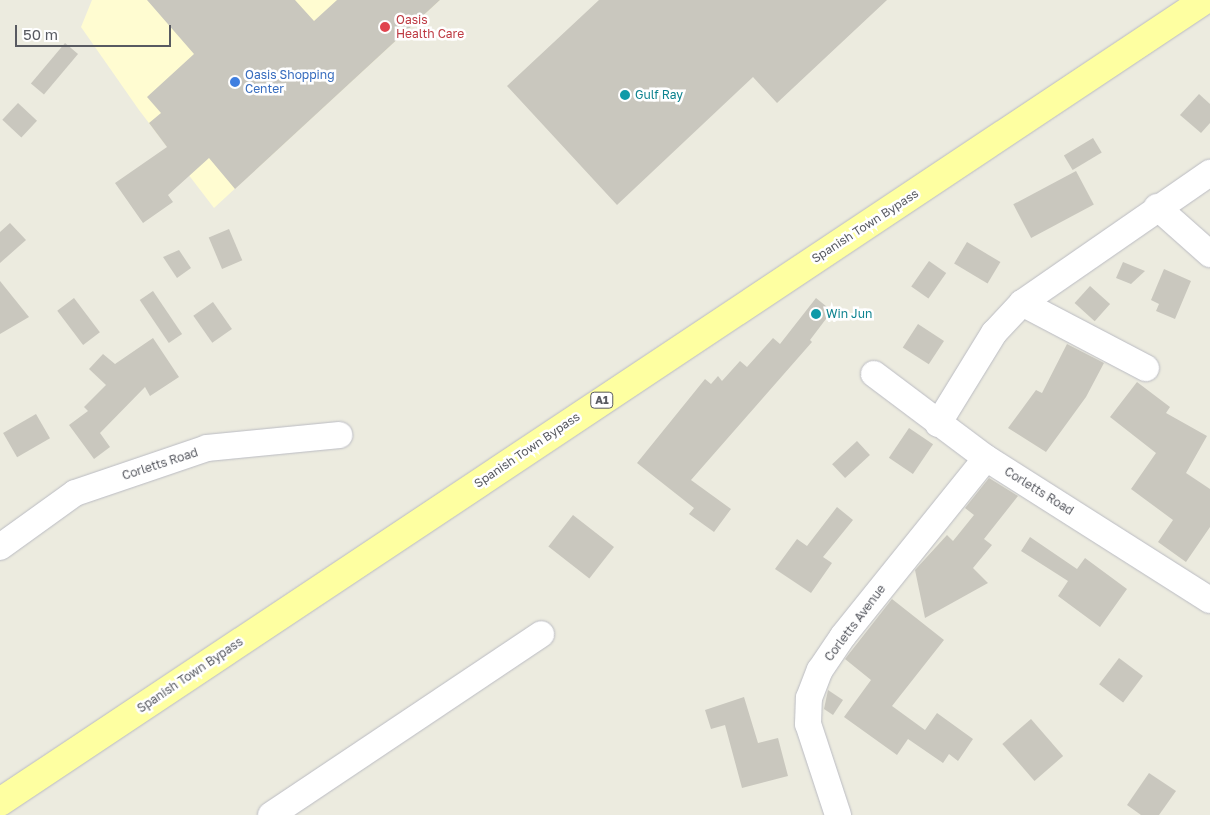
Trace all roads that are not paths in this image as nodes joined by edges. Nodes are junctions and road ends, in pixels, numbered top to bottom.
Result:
1 (1205, 0) edge
2 (1210, 172) edge
3 (1157, 207) junction
4 (1210, 254) edge
5 (1022, 303) junction
6 (1146, 368) dead end
7 (874, 374) dead end
8 (938, 424) junction
9 (339, 434) dead end
10 (986, 458) junction
11 (0, 547) edge
12 (1210, 600) edge
13 (541, 634) dead end
14 (0, 802) edge
15 (271, 815) edge
16 (838, 815) edge

1 - 14 main road, Spanish Town Bypass / A1
2 - 3 street
3 - 4 street
3 - 5 street
5 - 6 street
5 - 8 street
7 - 8 street, Corletts Road
8 - 10 street, Corletts Road
9 - 11 street, Corletts Road
10 - 12 street, Corletts Road
10 - 16 street, Corletts Avenue
13 - 15 street

